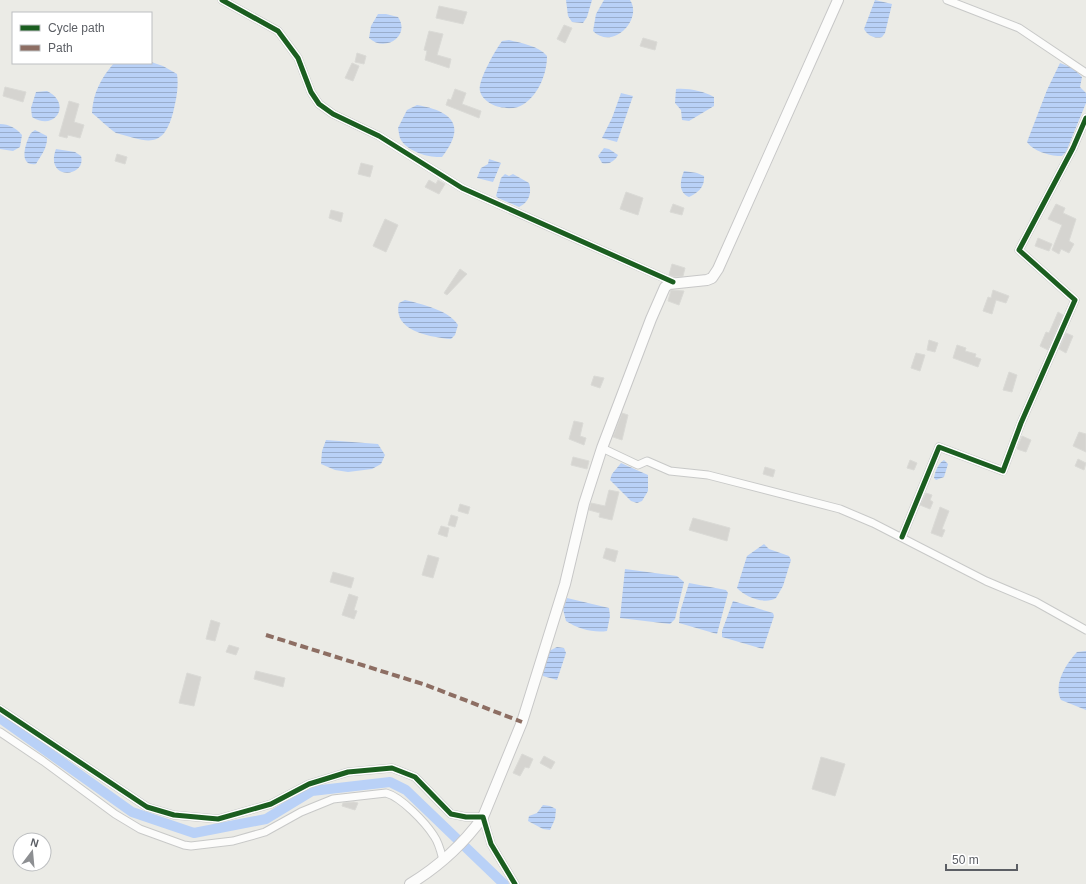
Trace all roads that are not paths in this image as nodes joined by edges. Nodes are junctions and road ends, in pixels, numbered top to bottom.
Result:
1 (222, 0) edge
2 (838, 0) edge
3 (947, 0) edge
4 (1086, 73) edge
5 (1086, 118) edge
6 (673, 282) junction
7 (602, 448) junction
8 (902, 537) junction
9 (1086, 630) edge
10 (0, 709) edge
11 (0, 732) edge
12 (483, 817) junction
13 (445, 858) junction
14 (410, 884) edge
15 (515, 884) edge

1 - 6 street
2 - 6 main road
3 - 4 street
5 - 8 street
6 - 7 main road
7 - 8 street
7 - 12 main road
8 - 9 street
10 - 12 street
11 - 13 street
12 - 13 main road
12 - 15 street
13 - 14 main road

